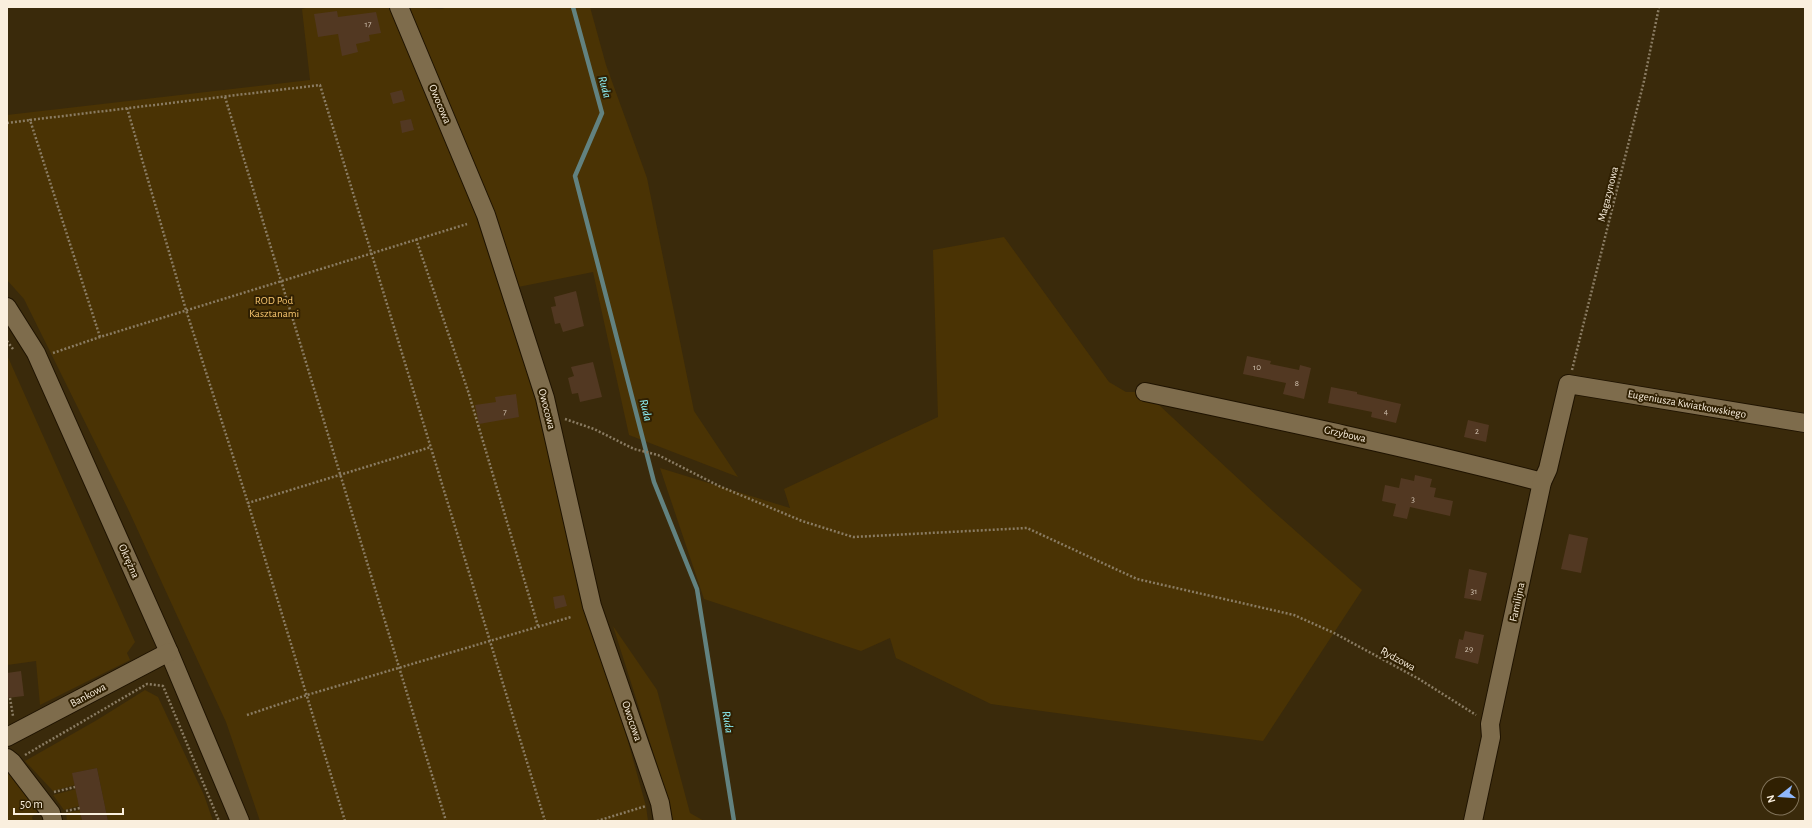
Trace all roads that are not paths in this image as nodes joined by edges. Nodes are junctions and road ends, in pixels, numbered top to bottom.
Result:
1 (399, 7) edge
2 (7, 307) edge
3 (1568, 384) joint
4 (1145, 392) dead end
5 (1805, 424) edge
6 (1542, 482) junction
7 (168, 652) junction
8 (7, 737) edge
9 (10, 760) edge
10 (58, 816) edge
11 (240, 821) edge
12 (663, 821) edge
13 (1473, 821) edge

1 - 12 street, Owocowa
2 - 7 street, Okrężna
3 - 5 street, Eugeniusza Kwiatkowskiego
3 - 6 street, Familijna
4 - 6 street, Grzybowa
6 - 13 street, Familijna
7 - 8 street, Bankowa
7 - 11 street, Okrężna
9 - 10 street

